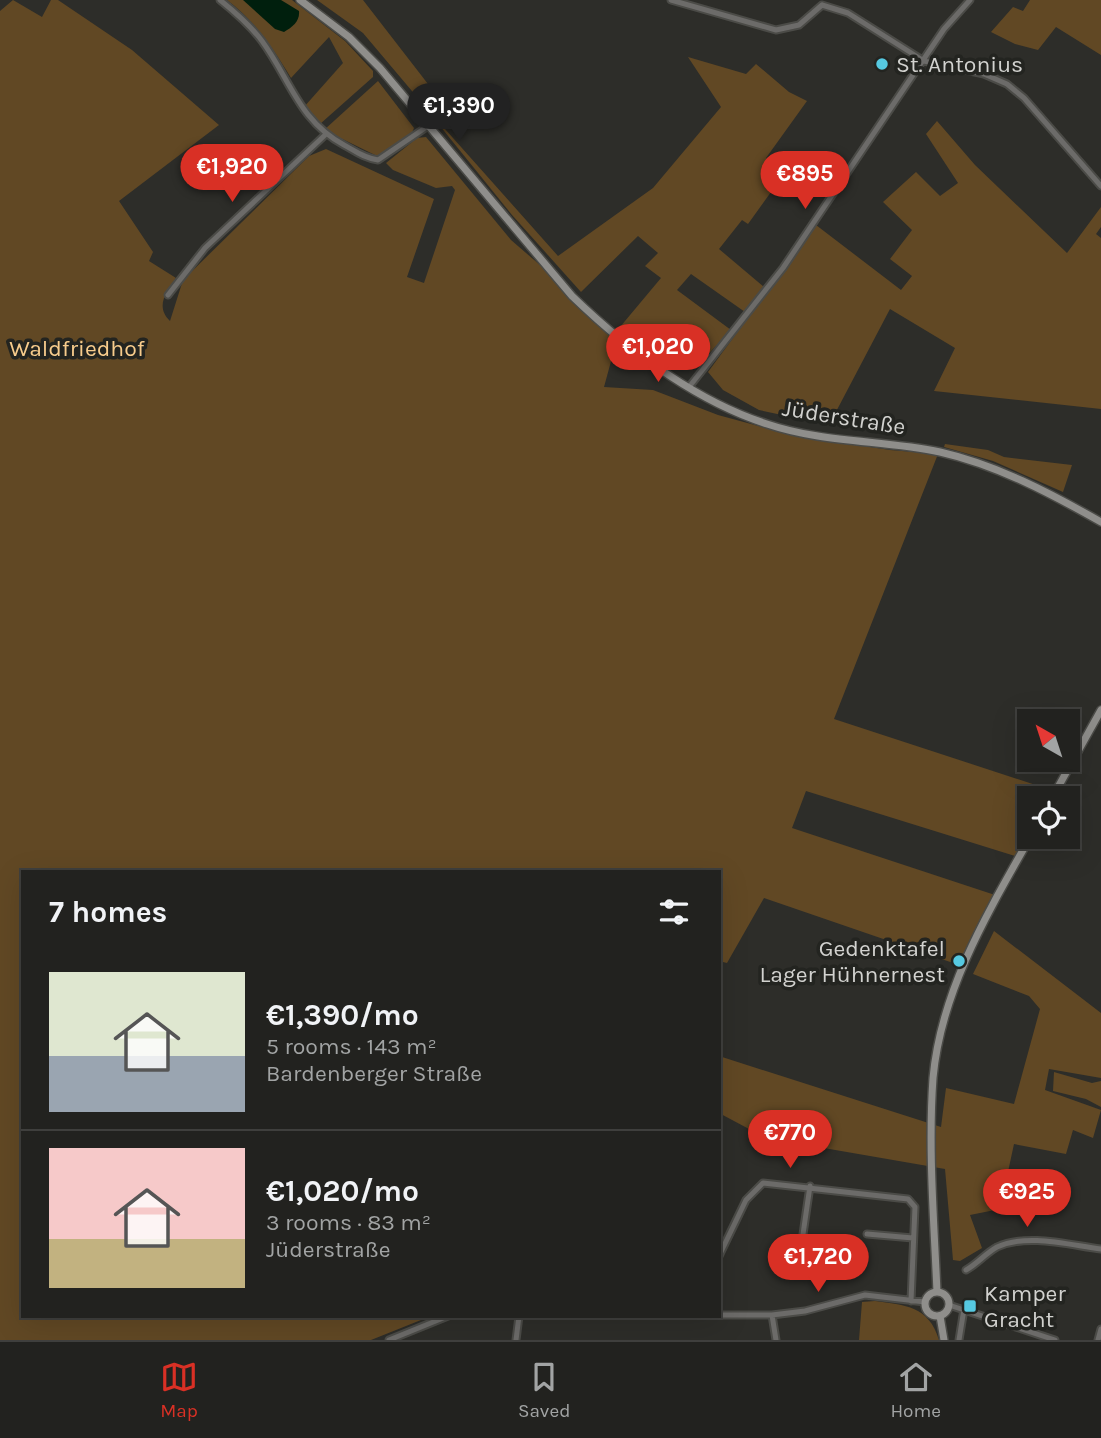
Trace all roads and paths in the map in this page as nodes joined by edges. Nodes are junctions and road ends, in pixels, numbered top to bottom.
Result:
1 (220, 0) edge
2 (300, 0) edge
3 (671, 0) edge
4 (970, 0) edge
5 (821, 2) edge
6 (924, 61) junction
7 (428, 126) junction
8 (325, 135) junction
9 (1101, 186) edge
10 (168, 295) dead end
11 (689, 387) junction
12 (1101, 522) edge
13 (1101, 710) edge
14 (1059, 786) edge
15 (1024, 849) edge
16 (810, 1186) junction
17 (867, 1234) dead end
18 (721, 1236) edge
19 (728, 1238) junction
20 (913, 1238) junction
21 (801, 1248) dead end
22 (1101, 1249) edge
23 (721, 1252) edge
24 (966, 1270) dead end
25 (937, 1292) junction
26 (911, 1301) junction
27 (925, 1303) junction
28 (949, 1305) junction
29 (964, 1309) junction
30 (721, 1315) edge
31 (772, 1315) junction
32 (940, 1316) junction
33 (443, 1318) edge
34 (519, 1318) edge
35 (1101, 1329) edge
36 (389, 1340) edge
37 (516, 1340) edge
38 (776, 1340) edge
39 (944, 1340) edge
40 (959, 1340) edge
41 (1055, 1340) edge
42 (1098, 1340) edge

1 - 8 street
2 - 7 main road, Jüderstraße
3 - 5 street
4 - 6 street
5 - 6 street
6 - 9 street
6 - 11 street
7 - 8 street
7 - 11 main road, Jüderstraße
8 - 10 street
11 - 12 main road, Jüderstraße
13 - 14 main road
15 - 25 main road
16 - 19 street
16 - 20 street
16 - 21 street
17 - 20 street
18 - 19 street
19 - 23 street
20 - 26 street
22 - 24 street
25 - 27 main road
25 - 28 main road
26 - 27 street
26 - 31 street
27 - 32 main road
28 - 29 street
28 - 32 main road
29 - 40 street
29 - 41 street
30 - 31 street
31 - 38 street
32 - 39 main road
33 - 36 street
34 - 37 street
35 - 42 street

